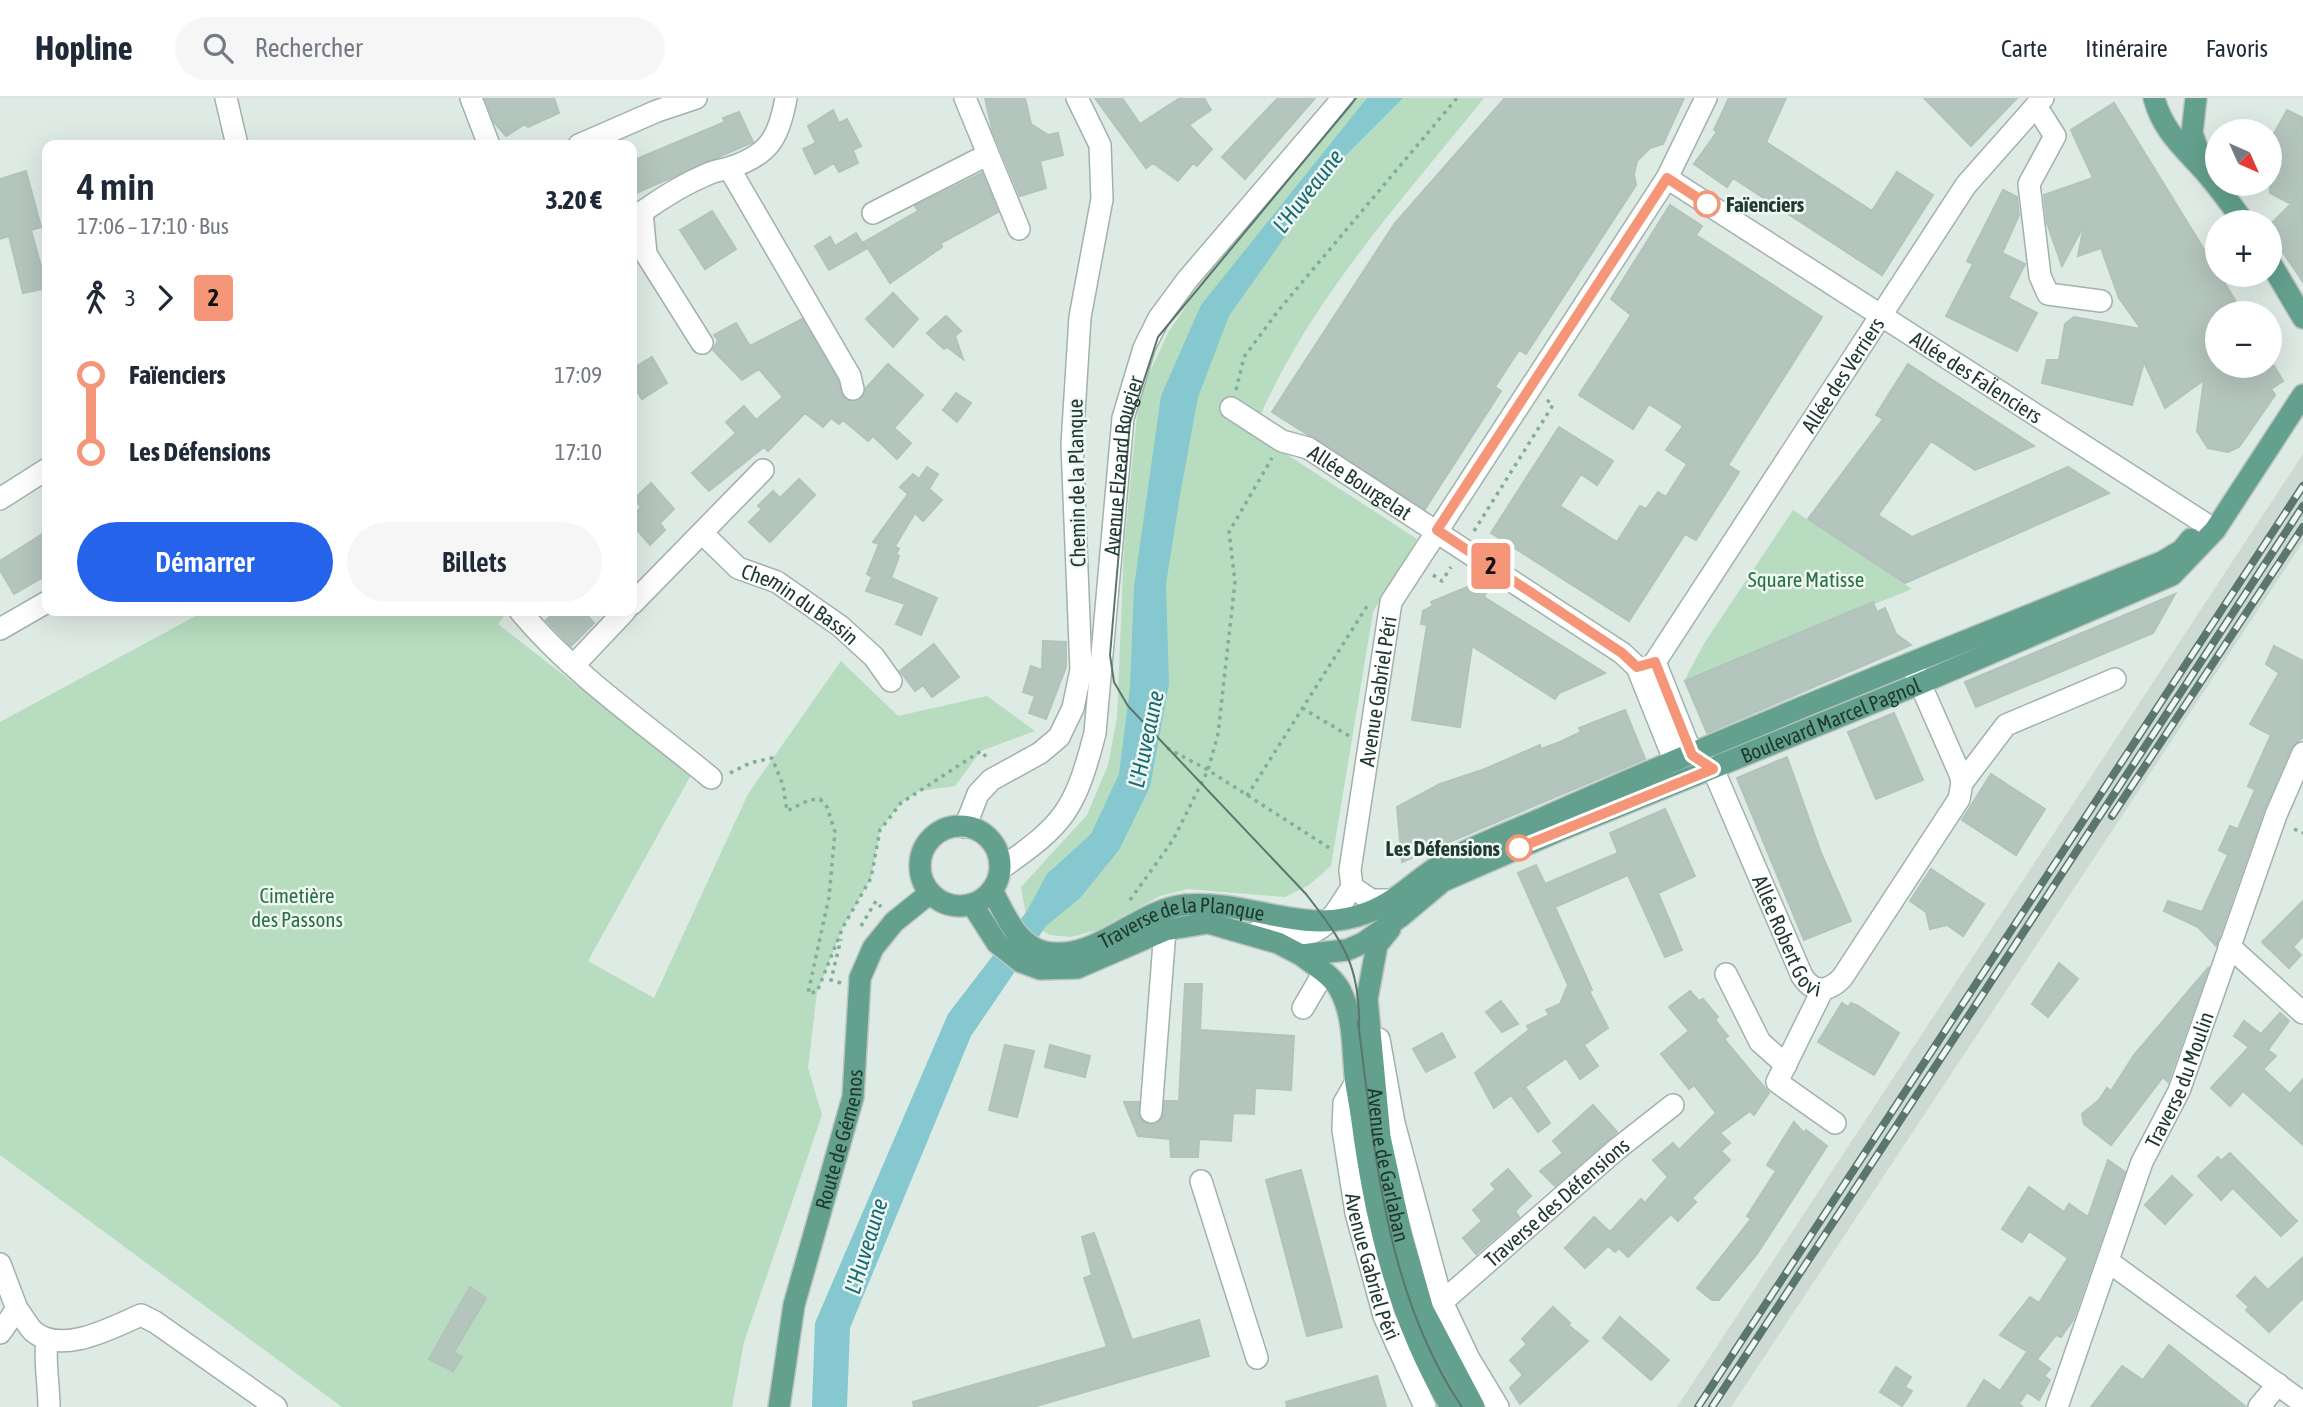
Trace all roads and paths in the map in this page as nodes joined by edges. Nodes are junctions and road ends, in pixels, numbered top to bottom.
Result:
1 (226, 98) edge
2 (471, 98) edge
3 (696, 98) edge
4 (786, 98) edge
5 (965, 98) edge
6 (1077, 98) edge
7 (1343, 98) edge
8 (1457, 98) edge
9 (1706, 98) edge
10 (2154, 98) edge
11 (2196, 98) edge
12 (2040, 102) edge
13 (236, 140) edge
14 (487, 140) edge
15 (590, 140) edge
16 (987, 155) junction
17 (729, 168) junction
18 (2205, 170) edge
19 (2205, 172) edge
20 (1667, 178) junction
21 (2224, 196) edge
22 (2235, 210) edge
23 (873, 213) dead end
24 (637, 214) edge
25 (1019, 229) dead end
26 (2282, 282) edge
27 (2101, 302) dead end
28 (1882, 316) junction
29 (2303, 318) edge
30 (702, 343) dead end
31 (2303, 381) edge
32 (853, 389) dead end
33 (1538, 395) dead end
34 (2303, 395) edge
35 (1231, 408) joint
36 (1282, 441) junction
37 (763, 470) dead end
38 (42, 472) edge
39 (0, 499) edge
40 (2210, 527) junction
41 (1437, 530) junction
42 (703, 534) junction
43 (1469, 538) dead end
44 (1453, 564) dead end
45 (1423, 568) dead end
46 (1372, 598) dead end
47 (637, 599) edge
48 (42, 605) edge
49 (524, 616) edge
50 (620, 616) edge
51 (0, 629) edge
52 (1911, 663) junction
53 (1646, 664) junction
54 (574, 665) junction
55 (2115, 678) dead end
56 (891, 681) dead end
57 (1919, 684) junction
58 (1302, 708) junction
59 (1370, 743) junction
60 (1167, 748) dead end
61 (2303, 753) edge
62 (1695, 765) junction
63 (980, 766) dead end
64 (1208, 770) junction
65 (711, 778) joint
66 (1962, 783) junction
67 (1247, 796) junction
68 (965, 827) junction
69 (1333, 850) dead end
70 (1000, 869) junction
71 (1351, 878) junction
72 (992, 890) junction
73 (930, 893) junction
74 (972, 904) junction
75 (1122, 908) dead end
76 (1396, 909) junction
77 (1371, 912) junction
78 (1305, 922) joint
79 (1329, 924) junction
80 (1164, 930) junction
81 (1234, 930) junction
82 (1348, 944) junction
83 (2229, 946) junction
84 (1297, 953) junction
85 (1059, 962) junction
86 (1324, 972) junction
87 (1726, 974) dead end
88 (1368, 983) junction
89 (1340, 990) junction
90 (1822, 991) junction
91 (1303, 1008) dead end
92 (1367, 1010) junction
93 (2303, 1013) edge
94 (1786, 1065) junction
95 (1356, 1082) junction
96 (1673, 1105) dead end
97 (1151, 1112) dead end
98 (1835, 1123) dead end
99 (1201, 1181) dead end
100 (2109, 1262) junction
101 (0, 1264) edge
102 (1442, 1302) junction
103 (17, 1309) junction
104 (0, 1333) edge
105 (47, 1339) junction
106 (1257, 1358) dead end
107 (2278, 1384) junction
108 (2303, 1403) edge
109 (49, 1407) edge
110 (276, 1407) edge
111 (779, 1407) edge
112 (1425, 1407) edge
113 (1451, 1407) edge
114 (1474, 1407) edge
115 (1498, 1407) edge
116 (2057, 1407) edge
117 (2259, 1407) edge

1 - 13 street
2 - 14 street
3 - 15 street
4 - 17 street
5 - 16 street
6 - 68 street, Chemin de la Planque
7 - 70 street, Avenue Elzeard Rougier
8 - 35 path
9 - 20 street, Avenue Gabriel Péri
10 - 19 main road
11 - 18 main road
12 - 27 street
12 - 28 street, Allée des Verriers
16 - 23 street
16 - 25 street
17 - 24 street
17 - 32 street
20 - 28 street, Allée des FaÏenciers
20 - 41 street, Avenue Gabriel Péri
21 - 22 main road
24 - 30 street
26 - 29 main road
28 - 40 street, Allée des FaÏenciers
28 - 53 street, Allée des Verriers
31 - 40 main road, Boulevard Marcel Pagnol
33 - 43 path
34 - 40 main road, Boulevard Marcel Pagnol
35 - 36 street, Allée Bourgelat
36 - 41 street, Allée Bourgelat
36 - 64 path
37 - 42 street
38 - 39 street
40 - 52 main road, Boulevard Marcel Pagnol
40 - 57 main road, Boulevard Marcel Pagnol
41 - 53 street, Allée Robert Govi
41 - 59 street, Avenue Gabriel Péri
42 - 47 street
42 - 56 street, Chemin du Bassin
44 - 45 path
46 - 58 path
48 - 51 street
49 - 54 street
50 - 54 street
52 - 57 street
52 - 62 main road, Boulevard Marcel Pagnol
53 - 62 street, Allée Robert Govi
54 - 65 street
55 - 66 street, Allée Robert Govi
57 - 62 main road, Boulevard Marcel Pagnol
57 - 66 street
58 - 59 path
58 - 67 path
59 - 71 street, Avenue Gabriel Péri
60 - 64 path
61 - 83 street, Traverse du Moulin
62 - 76 main road, Boulevard Marcel Pagnol
62 - 90 street, Allée Robert Govi
63 - 65 path
64 - 67 path
64 - 75 path
66 - 90 street, Allée Robert Govi
67 - 69 path
68 - 70 main road
68 - 73 main road
70 - 72 main road
71 - 76 street
71 - 79 street
72 - 74 main road
72 - 85 main road
73 - 74 main road
73 - 111 main road, Route de Gémenos
74 - 85 main road
76 - 77 main road, Boulevard Marcel Pagnol
76 - 82 main road, Boulevard Marcel Pagnol
76 - 88 main road, Avenue de Garlaban
77 - 79 main road, Boulevard Marcel Pagnol
77 - 82 main road
78 - 79 main road, Boulevard Marcel Pagnol
78 - 85 main road, Traverse de la Planque
79 - 81 street
79 - 82 main road
80 - 81 main road, Traverse de la Planque
80 - 85 main road, Traverse de la Planque
80 - 97 street
81 - 84 main road, Traverse de la Planque
82 - 84 main road, Boulevard Marcel Pagnol
82 - 88 main road
82 - 89 main road
83 - 93 street
83 - 100 street, Traverse du Moulin
84 - 86 main road, Avenue de Garlaban
86 - 89 main road, Avenue de Garlaban
86 - 91 street
87 - 94 street
88 - 92 main road, Avenue de Garlaban
89 - 95 main road, Avenue de Garlaban
90 - 94 street
92 - 102 street
92 - 114 main road, Avenue de Garlaban
94 - 98 street
95 - 112 street, Avenue Gabriel Péri
95 - 113 main road, Avenue de Garlaban
96 - 102 street, Traverse des Défensions
99 - 106 street
100 - 107 street
100 - 116 street, Traverse du Moulin
101 - 103 street
102 - 115 street
103 - 104 street
103 - 105 street
105 - 109 street
105 - 110 street
107 - 108 street
107 - 117 street

